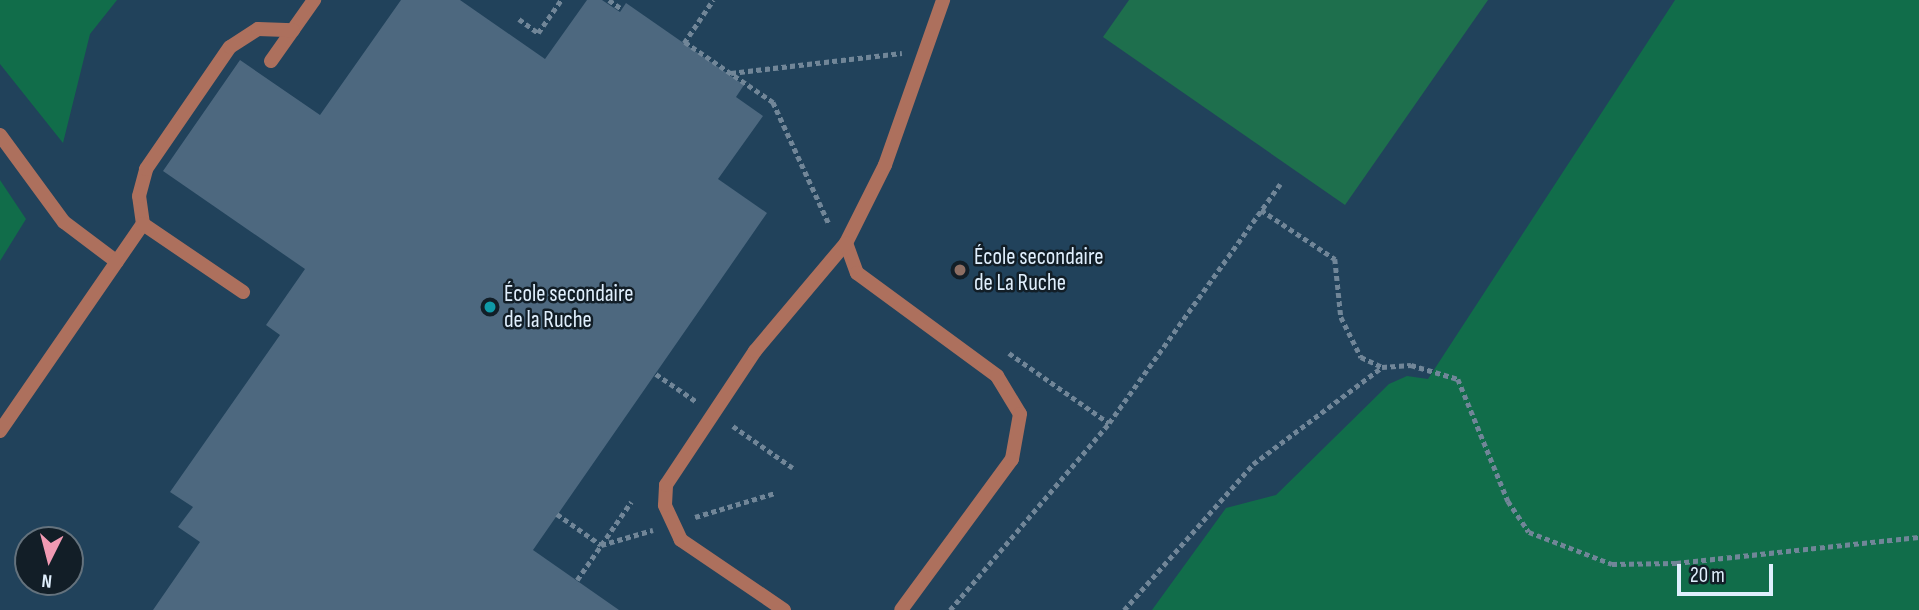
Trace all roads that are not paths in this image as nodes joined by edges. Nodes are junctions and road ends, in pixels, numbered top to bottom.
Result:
1 (314, 0) edge
2 (943, 0) edge
3 (293, 30) junction
4 (271, 61) dead end
5 (0, 135) edge
6 (143, 223) junction
7 (847, 241) junction
8 (117, 262) junction
9 (243, 292) dead end
10 (0, 431) edge
11 (784, 610) edge
12 (901, 610) edge

1 - 3 lane
2 - 7 lane
3 - 4 lane
3 - 6 lane
5 - 8 lane
6 - 8 lane
6 - 9 lane
7 - 11 lane
7 - 12 lane
8 - 10 lane

